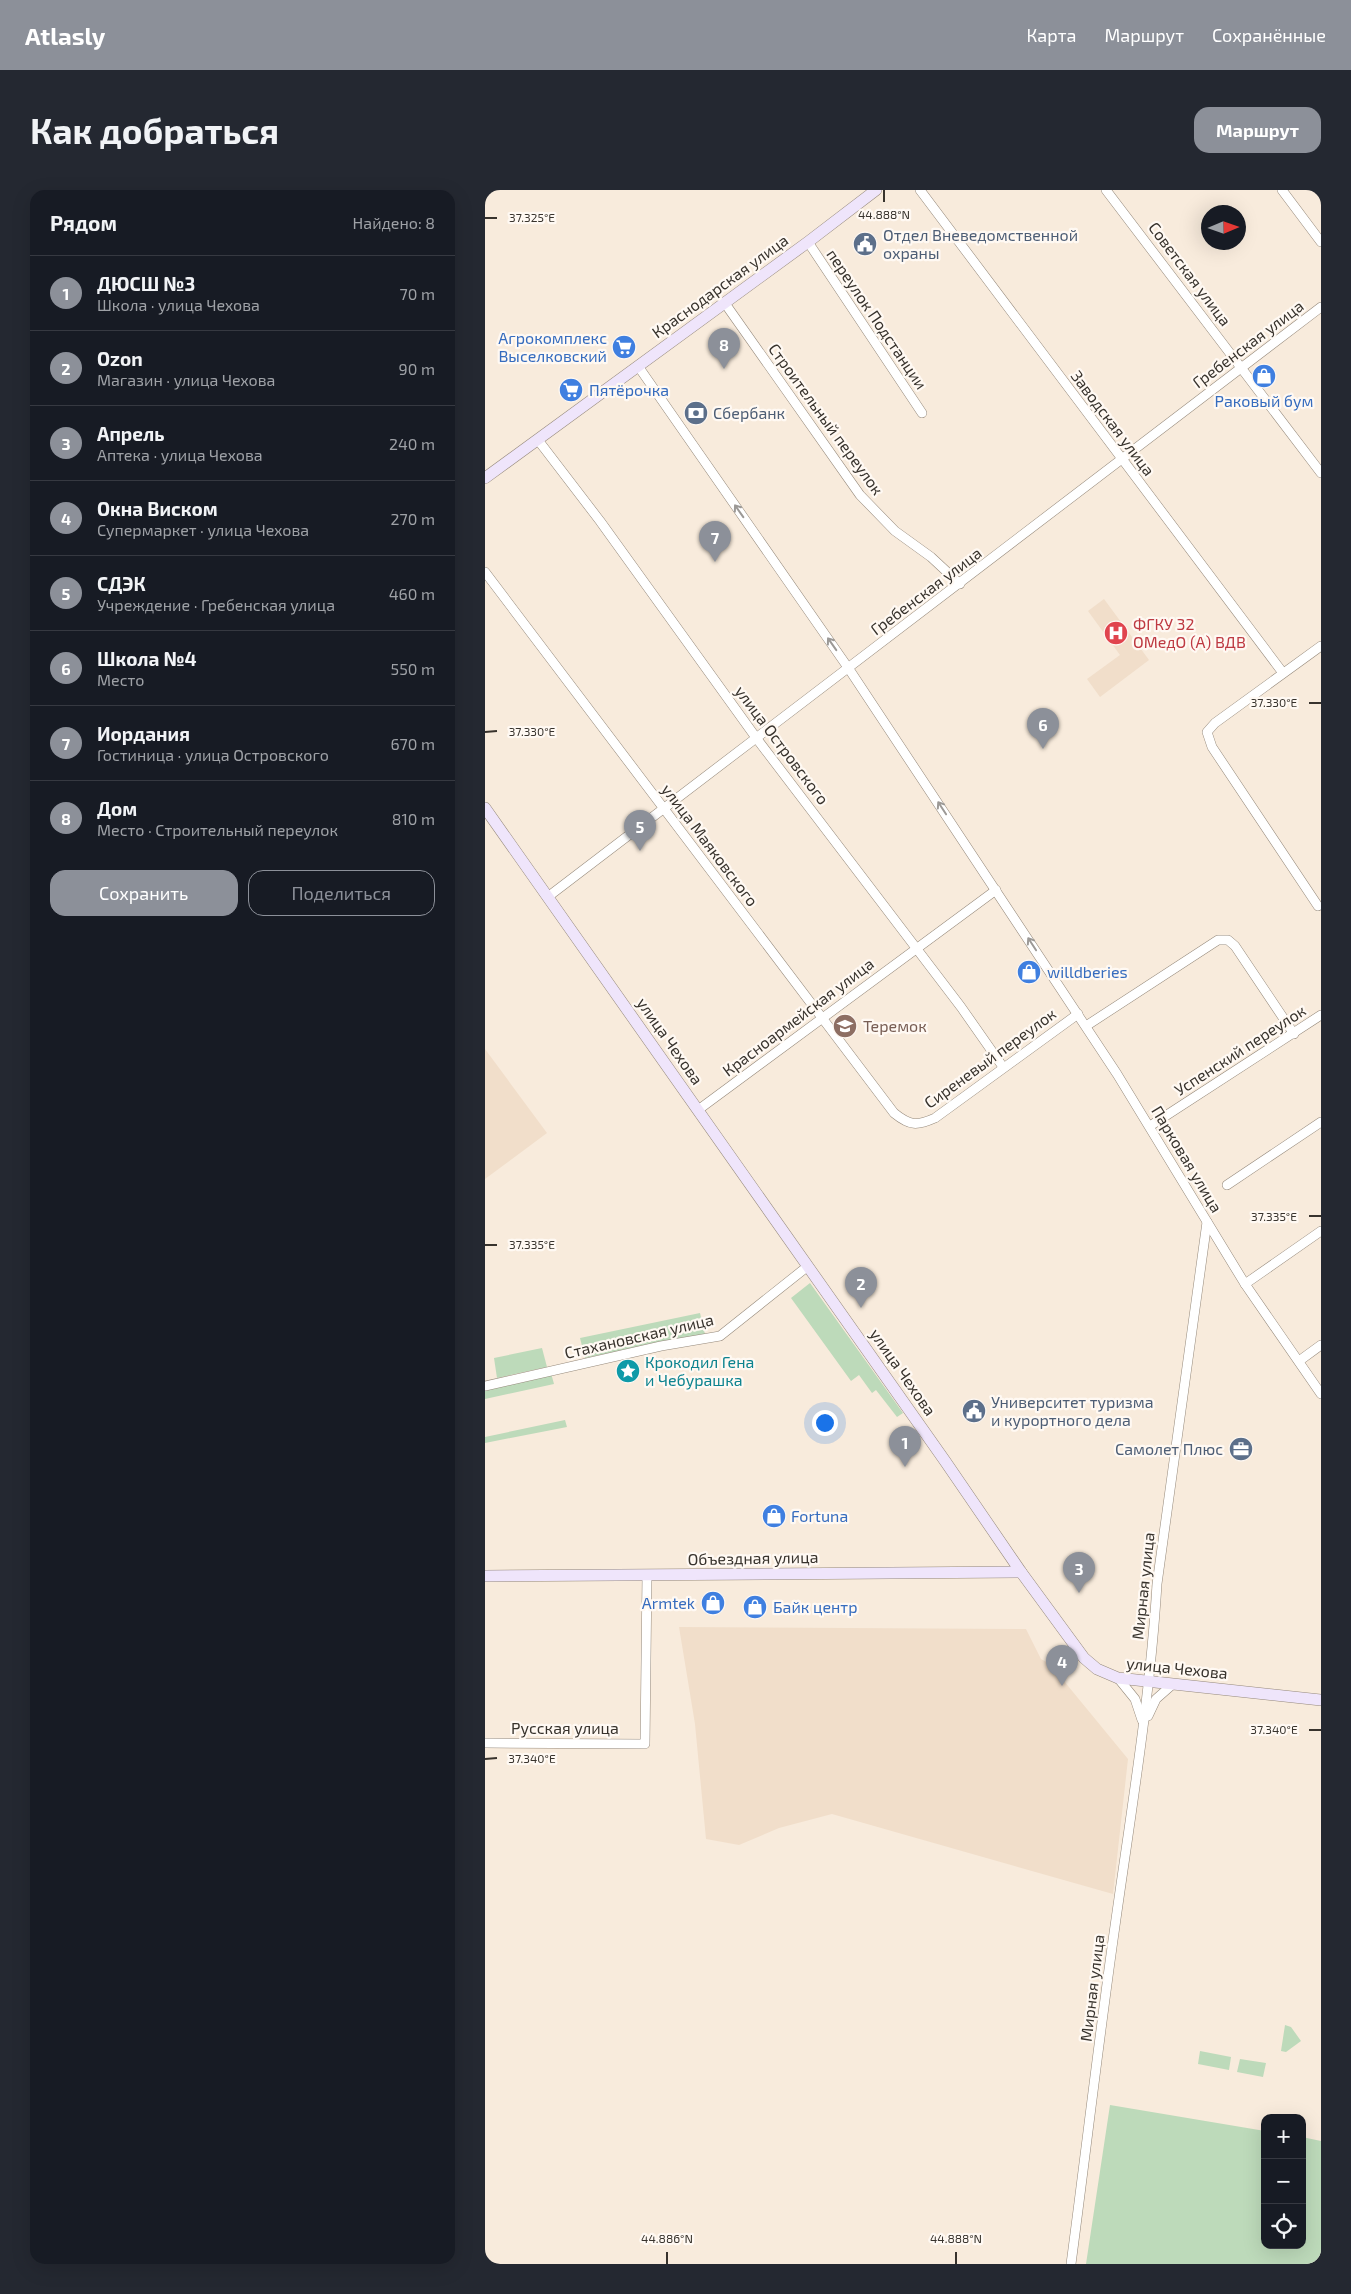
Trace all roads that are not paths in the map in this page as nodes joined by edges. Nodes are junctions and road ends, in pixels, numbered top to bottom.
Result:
1 (876, 190) edge
2 (920, 190) edge
3 (1106, 190) edge
4 (1282, 190) edge
5 (808, 242) junction
6 (1321, 242) edge
7 (724, 302) junction
8 (1321, 307) edge
9 (637, 366) junction
10 (1241, 366) junction
11 (921, 413) dead end
12 (538, 440) junction
13 (1121, 459) junction
14 (1321, 473) edge
15 (485, 478) edge
16 (485, 572) edge
17 (961, 584) junction
18 (1321, 646) edge
19 (849, 668) junction
20 (1283, 673) junction
21 (757, 739) junction
22 (485, 808) edge
23 (663, 809) junction
24 (996, 890) junction
25 (549, 896) junction
26 (1318, 906) dead end
27 (915, 948) junction
28 (1078, 1014) junction
29 (1321, 1015) edge
30 (822, 1019) junction
31 (1086, 1026) junction
32 (1294, 1034) junction
33 (1003, 1067) junction
34 (698, 1110) junction
35 (1321, 1122) edge
36 (919, 1124) joint
37 (1149, 1126) junction
38 (1227, 1185) dead end
39 (1207, 1222) junction
40 (1321, 1232) edge
41 (808, 1266) junction
42 (1245, 1284) junction
43 (1321, 1345) edge
44 (1299, 1361) junction
45 (485, 1386) edge
46 (1321, 1394) edge
47 (1021, 1572) junction
48 (647, 1575) junction
49 (485, 1576) edge
50 (1118, 1678) junction
51 (1148, 1682) junction
52 (1173, 1684) junction
53 (1321, 1700) edge
54 (1144, 1725) junction
55 (485, 1743) edge
56 (1071, 2264) edge

1 - 5 street, Краснодарская улица
2 - 13 street, Заводская улица
3 - 10 street, Советская улица
4 - 6 street
5 - 7 street, Краснодарская улица
5 - 11 street, переулок Подстанции
7 - 9 street, Краснодарская улица
7 - 17 street, Строительный переулок
8 - 10 street, Гребенская улица
9 - 12 street, Краснодарская улица
19 -> 9 street, Парковая улица
10 - 13 street, Гребенская улица
10 - 14 street, Советская улица
12 - 15 street, Краснодарская улица
12 - 21 street, улица Островского
13 - 17 street, Гребенская улица
13 - 20 street, Заводская улица
16 - 23 street, улица Маяковского
17 - 19 street, Гребенская улица
18 - 20 street
19 - 21 street, Гребенская улица
24 -> 19 street, Парковая улица
20 - 26 street
21 - 23 street, Гребенская улица
21 - 27 street, улица Островского
22 - 25 street, улица Чехова
23 - 25 street, Гребенская улица
23 - 30 street, улица Маяковского
24 - 27 street, Красноармейская улица
28 -> 24 street, Парковая улица
25 - 34 street, улица Чехова
27 - 30 street, Красноармейская улица
27 - 33 street, улица Островского
28 - 31 street, Парковая улица
28 - 33 street, Сиреневый переулок
29 - 32 street, Успенский переулок
30 - 34 street, Красноармейская улица
30 - 36 street, улица Маяковского
31 - 32 street
31 - 37 street, Парковая улица
32 - 37 street, Успенский переулок
33 - 36 street, Сиреневый переулок
34 - 41 street, улица Чехова
35 - 38 street
37 - 39 street, Парковая улица
39 - 42 street, Парковая улица
39 - 51 street, Мирная улица
40 - 42 street
41 - 45 street, Стахановская улица
41 - 47 street, улица Чехова
42 - 44 street, Парковая улица
43 - 44 street
44 - 46 street, Парковая улица
47 - 48 street, Объездная улица
47 - 50 street, улица Чехова
48 - 49 street, Объездная улица
48 - 55 street, Русская улица
50 - 51 street, улица Чехова
50 - 54 street
51 - 52 street, улица Чехова
51 - 54 street, Мирная улица
52 - 53 street, улица Чехова
52 - 54 street
54 - 56 street, Мирная улица

